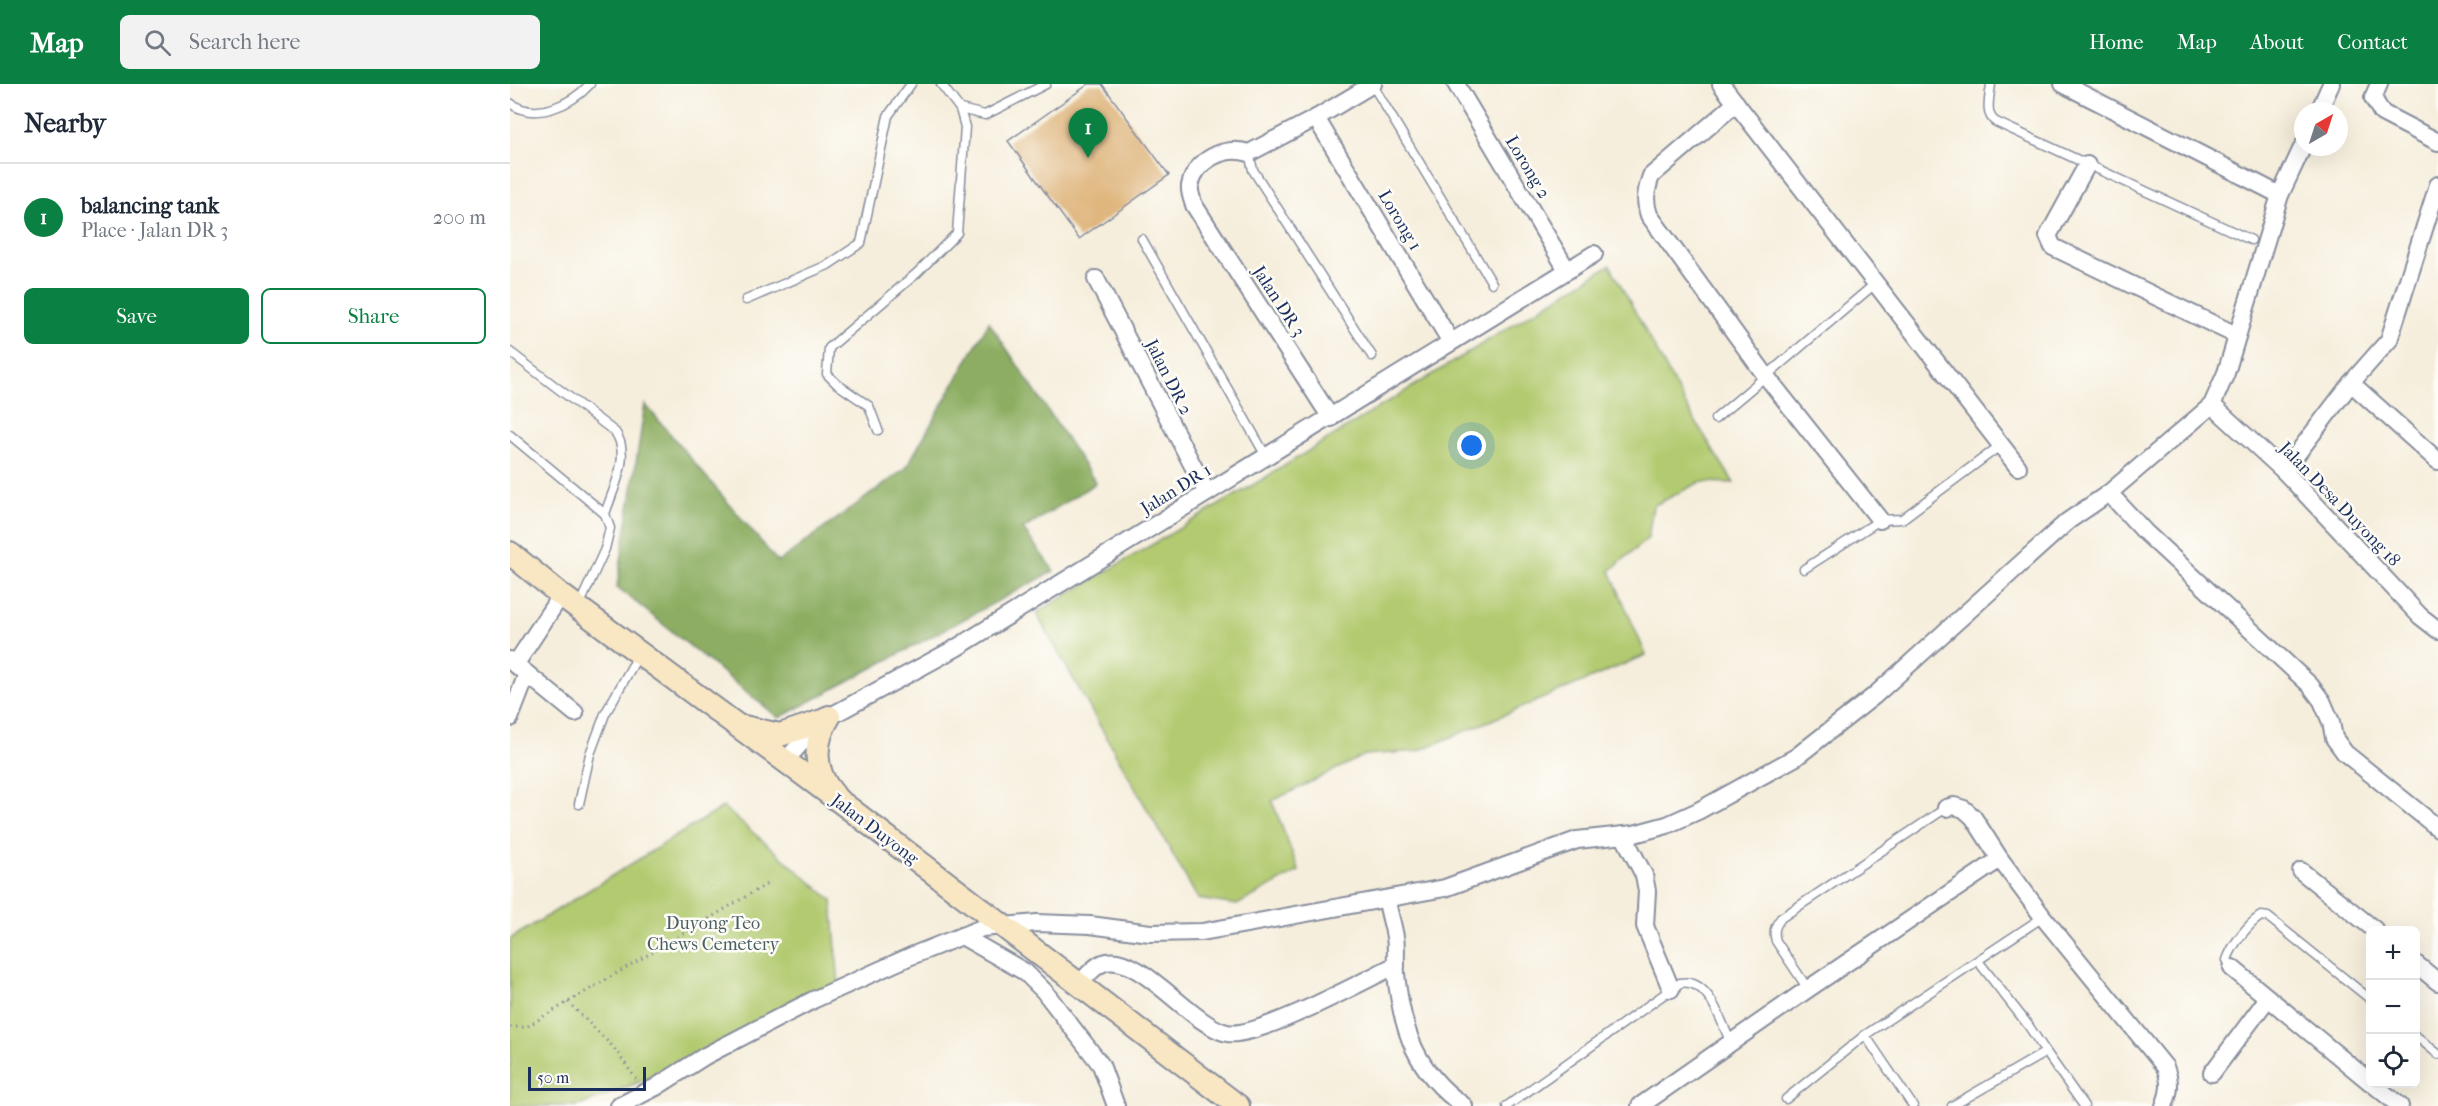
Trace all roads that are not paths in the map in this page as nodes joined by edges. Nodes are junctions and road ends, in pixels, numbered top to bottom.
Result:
1 (590, 84) edge
2 (911, 84) edge
3 (941, 84) edge
4 (1046, 84) edge
5 (1373, 84) edge
6 (1456, 84) edge
7 (1721, 84) edge
8 (1991, 84) edge
9 (2063, 84) edge
10 (2331, 84) edge
11 (2379, 84) edge
12 (2323, 102) edge
13 (510, 103) edge
14 (1736, 103) junction
15 (960, 109) junction
16 (1316, 118) junction
17 (2438, 142) edge
18 (1248, 153) junction
19 (2298, 156) edge
20 (2087, 165) junction
21 (2438, 185) edge
22 (2280, 195) junction
23 (1142, 239) dead end
24 (2251, 240) dead end
25 (1594, 254) dead end
26 (1567, 270) junction
27 (1096, 279) dead end
28 (1492, 283) dead end
29 (1876, 283) junction
30 (746, 300) dead end
31 (2236, 335) junction
32 (1451, 342) junction
33 (510, 352) edge
34 (1372, 356) dead end
35 (1766, 376) junction
36 (2351, 383) junction
37 (2212, 405) junction
38 (1331, 418) junction
39 (1715, 419) dead end
40 (878, 430) dead end
41 (510, 435) edge
42 (2002, 445) junction
43 (1266, 456) junction
44 (2438, 461) edge
45 (2018, 467) dead end
46 (2284, 471) junction
47 (1207, 493) junction
48 (2109, 493) junction
49 (605, 514) junction
50 (1880, 520) junction
51 (510, 554) edge
52 (1804, 569) dead end
53 (569, 602) junction
54 (2438, 630) edge
55 (639, 654) junction
56 (517, 666) edge
57 (575, 713) dead end
58 (510, 718) edge
59 (825, 719) junction
60 (734, 724) junction
61 (784, 762) junction
62 (579, 804) dead end
63 (1946, 808) joint
64 (850, 810) junction
65 (2438, 828) edge
66 (1623, 835) junction
67 (2000, 859) junction
68 (2301, 871) dead end
69 (1387, 901) junction
70 (2043, 918) junction
71 (1002, 925) junction
72 (2370, 926) edge
73 (962, 936) junction
74 (1978, 961) junction
75 (1396, 965) junction
76 (2232, 968) joint
77 (2420, 968) edge
78 (2438, 982) edge
79 (1079, 984) junction
80 (1671, 989) junction
81 (1808, 989) junction
82 (2366, 996) edge
83 (2268, 998) junction
84 (1865, 1035) junction
85 (2420, 1040) edge
86 (1731, 1042) junction
87 (2046, 1052) junction
88 (2438, 1054) edge
89 (2212, 1073) dead end
90 (2366, 1078) edge
91 (2378, 1088) edge
92 (1786, 1099) dead end
93 (618, 1106) edge
94 (1116, 1106) edge
95 (1238, 1106) edge
96 (1464, 1106) edge
97 (1507, 1106) edge
98 (1640, 1106) edge
99 (1913, 1106) edge
100 (1952, 1106) edge
101 (2084, 1106) edge
102 (2164, 1106) edge
103 (2400, 1106) edge

1 - 13 lane
2 - 30 lane
3 - 15 lane
4 - 15 lane
5 - 16 street
5 - 28 lane
6 - 26 street, Lorong 2
7 - 14 street
8 - 20 lane
9 - 22 street
10 - 12 street
11 - 17 street
14 - 29 street
14 - 35 street
15 - 40 lane
16 - 18 street
16 - 32 street, Lorong 1
18 - 34 lane
18 - 38 street, Jalan DR 3
19 - 22 street
20 - 24 lane
20 - 31 street
21 - 36 street
22 - 31 street
23 - 43 lane
25 - 26 street, Jalan DR 1
26 - 32 street, Jalan DR 1
27 - 47 street, Jalan DR 2
29 - 35 lane
29 - 42 street
31 - 37 street
32 - 38 street, Jalan DR 1
33 - 49 lane
35 - 39 lane
35 - 50 street
36 - 44 street
36 - 46 street
37 - 46 street, Jalan Desa Duyong 18
37 - 48 street
38 - 43 street, Jalan DR 1
41 - 49 lane
42 - 45 street
42 - 50 lane
43 - 47 street, Jalan DR 1
46 - 54 street, Jalan Desa Duyong 18
47 - 59 street, Jalan DR 1
48 - 65 street
48 - 66 street
49 - 53 lane
50 - 52 lane
51 - 53 main road, Jalan Duyong
53 - 55 main road, Jalan Duyong
53 - 56 street
55 - 60 main road, Jalan Duyong
55 - 62 lane
56 - 57 street
56 - 58 street
59 - 60 main road
59 - 61 street, Jalan DR 1
59 - 64 main road
60 - 61 main road, Jalan Duyong
61 - 64 main road, Jalan Duyong
63 - 67 street
63 - 81 lane
64 - 71 main road, Jalan Duyong
66 - 69 street
66 - 80 street
67 - 70 street
67 - 81 street
68 - 72 street
69 - 71 street
69 - 75 street
70 - 74 lane
70 - 102 street
71 - 73 street
71 - 79 main road, Jalan Duyong
73 - 93 street
73 - 94 street
74 - 84 lane
74 - 87 lane
75 - 79 street
75 - 96 street
76 - 82 lane
76 - 83 street
77 - 78 street
79 - 95 main road, Jalan Duyong
80 - 86 lane
80 - 97 lane
81 - 86 street
83 - 89 street
83 - 90 street
84 - 92 lane
84 - 99 lane
85 - 88 lane
86 - 98 street
87 - 100 lane
87 - 101 lane
91 - 103 street

